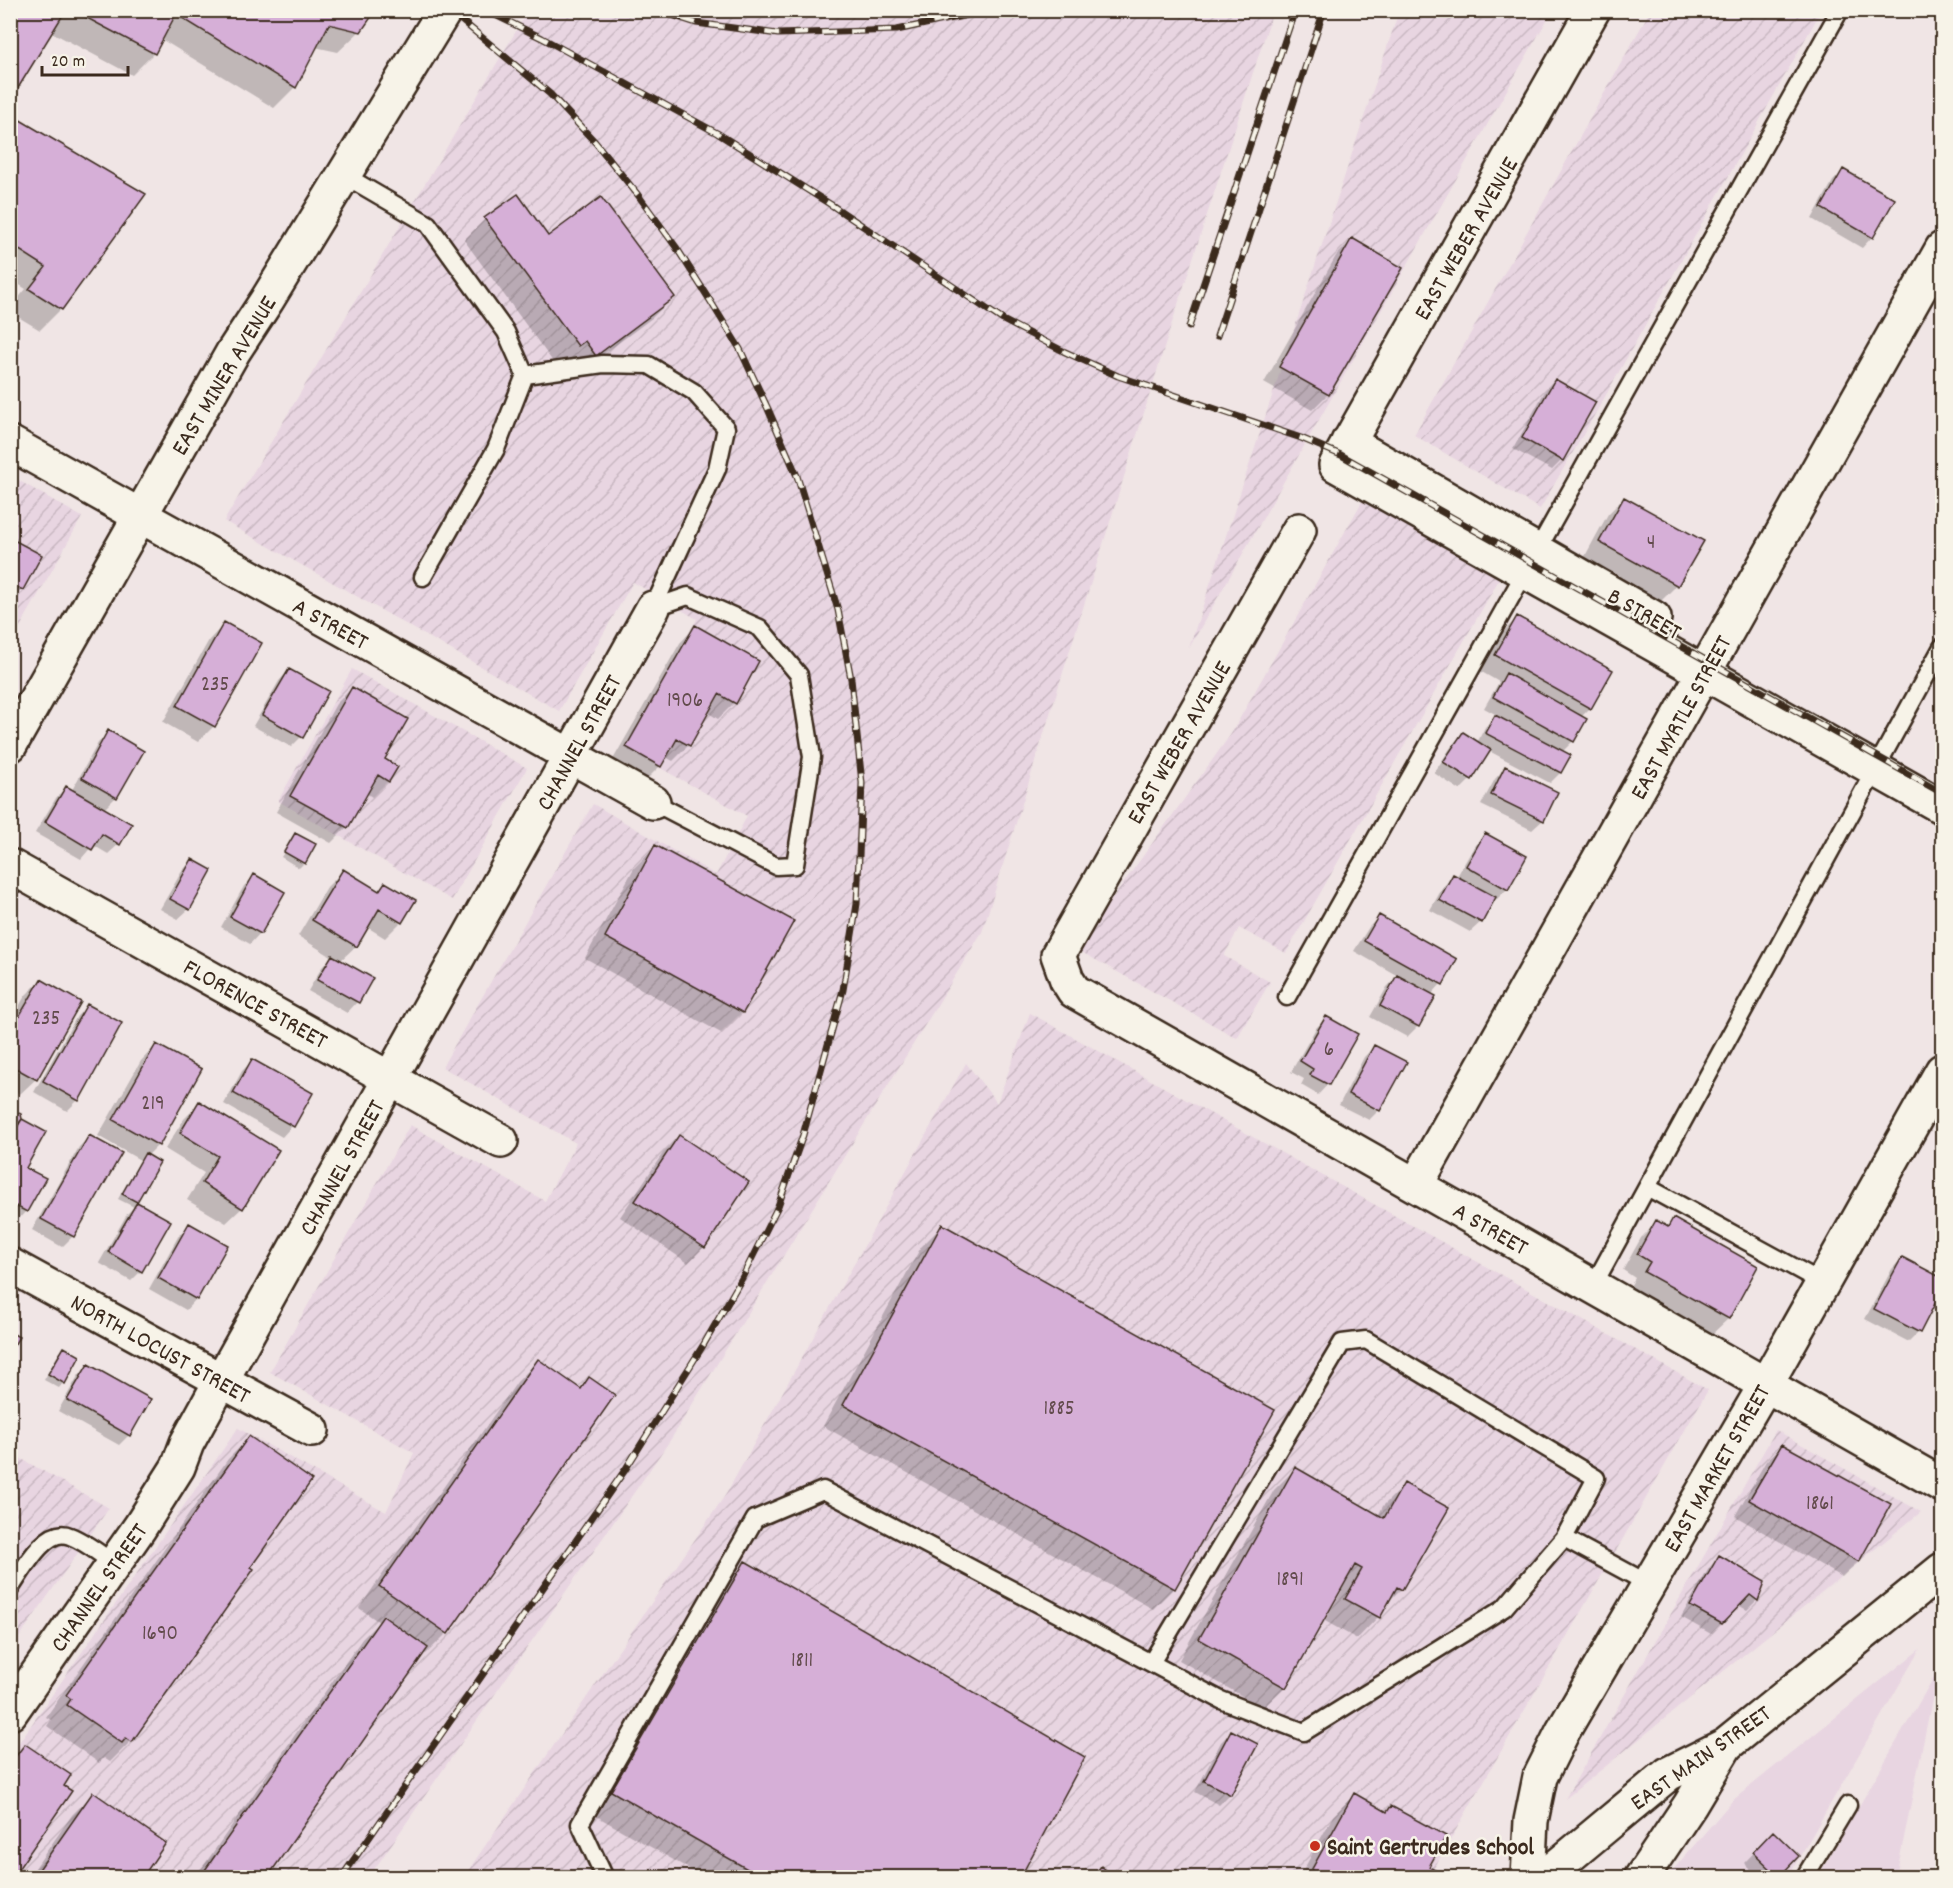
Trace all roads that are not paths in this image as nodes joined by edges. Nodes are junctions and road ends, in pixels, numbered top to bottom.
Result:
1 (445, 10) edge
2 (1593, 10) edge
3 (1840, 10) edge
4 (344, 175) junction
5 (1942, 249) edge
6 (525, 375) junction
7 (10, 443) edge
8 (1342, 453) joint
9 (141, 516) junction
10 (1299, 530) dead end
11 (1531, 561) junction
12 (423, 577) dead end
13 (653, 608) junction
14 (1942, 646) edge
15 (1711, 663) junction
16 (10, 745) edge
17 (570, 757) junction
18 (1881, 758) junction
19 (1942, 781) edge
20 (653, 802) joint
21 (1942, 807) edge
22 (10, 866) edge
23 (1058, 955) joint
24 (1287, 997) dead end
25 (1942, 1071) edge
26 (391, 1078) junction
27 (501, 1141) dead end
28 (1416, 1185) junction
29 (1647, 1187) junction
30 (10, 1266) edge
31 (1823, 1283) junction
32 (1593, 1286) junction
33 (221, 1381) junction
34 (1766, 1384) junction
35 (312, 1430) dead end
36 (1942, 1485) edge
37 (1564, 1538) junction
38 (115, 1564) junction
39 (1942, 1570) edge
40 (1649, 1584) junction
41 (10, 1588) edge
42 (1151, 1663) junction
43 (12, 1708) edge
44 (1726, 1745) junction
45 (1848, 1805) dead end
46 (605, 1878) edge
47 (1528, 1878) edge
48 (1543, 1878) edge
49 (1641, 1878) edge
50 (1804, 1878) edge

1 - 4 street, EAST MINER AVENUE
2 - 8 street, EAST WEBER AVENUE
3 - 11 lane
4 - 6 lane
4 - 9 street, EAST MINER AVENUE
5 - 15 street, EAST MYRTLE STREET
6 - 12 lane
6 - 13 lane
7 - 9 street, A STREET
8 - 11 street, B STREET
9 - 16 street, EAST MINER AVENUE
9 - 17 street, A STREET
10 - 23 street, EAST WEBER AVENUE
11 - 15 street, B STREET
11 - 24 lane
13 - 17 street, CHANNEL STREET
13 - 20 lane
14 - 18 lane
15 - 18 street, B STREET
15 - 28 street, EAST MYRTLE STREET
17 - 20 street, A STREET
17 - 26 street, CHANNEL STREET
18 - 19 street, B STREET
18 - 21 street
18 - 29 lane
22 - 26 street, FLORENCE STREET
23 - 28 street, A STREET
25 - 31 street, EAST MARKET STREET
26 - 27 street, FLORENCE STREET
26 - 33 street, CHANNEL STREET
28 - 32 street, A STREET
29 - 31 lane
29 - 32 lane
30 - 33 street, NORTH LOCUST STREET
31 - 34 street, EAST MARKET STREET
32 - 34 street, A STREET
33 - 35 street, NORTH LOCUST STREET
33 - 38 street, CHANNEL STREET
34 - 36 street, A STREET
34 - 40 street, EAST MARKET STREET
37 - 40 lane
37 - 42 lane
37 - 42 lane
38 - 41 lane
38 - 43 street, CHANNEL STREET
39 - 44 street, EAST MAIN STREET
40 - 47 street, EAST MARKET STREET
42 - 46 lane
44 - 48 street, EAST MAIN STREET
44 - 49 street
45 - 50 lane

